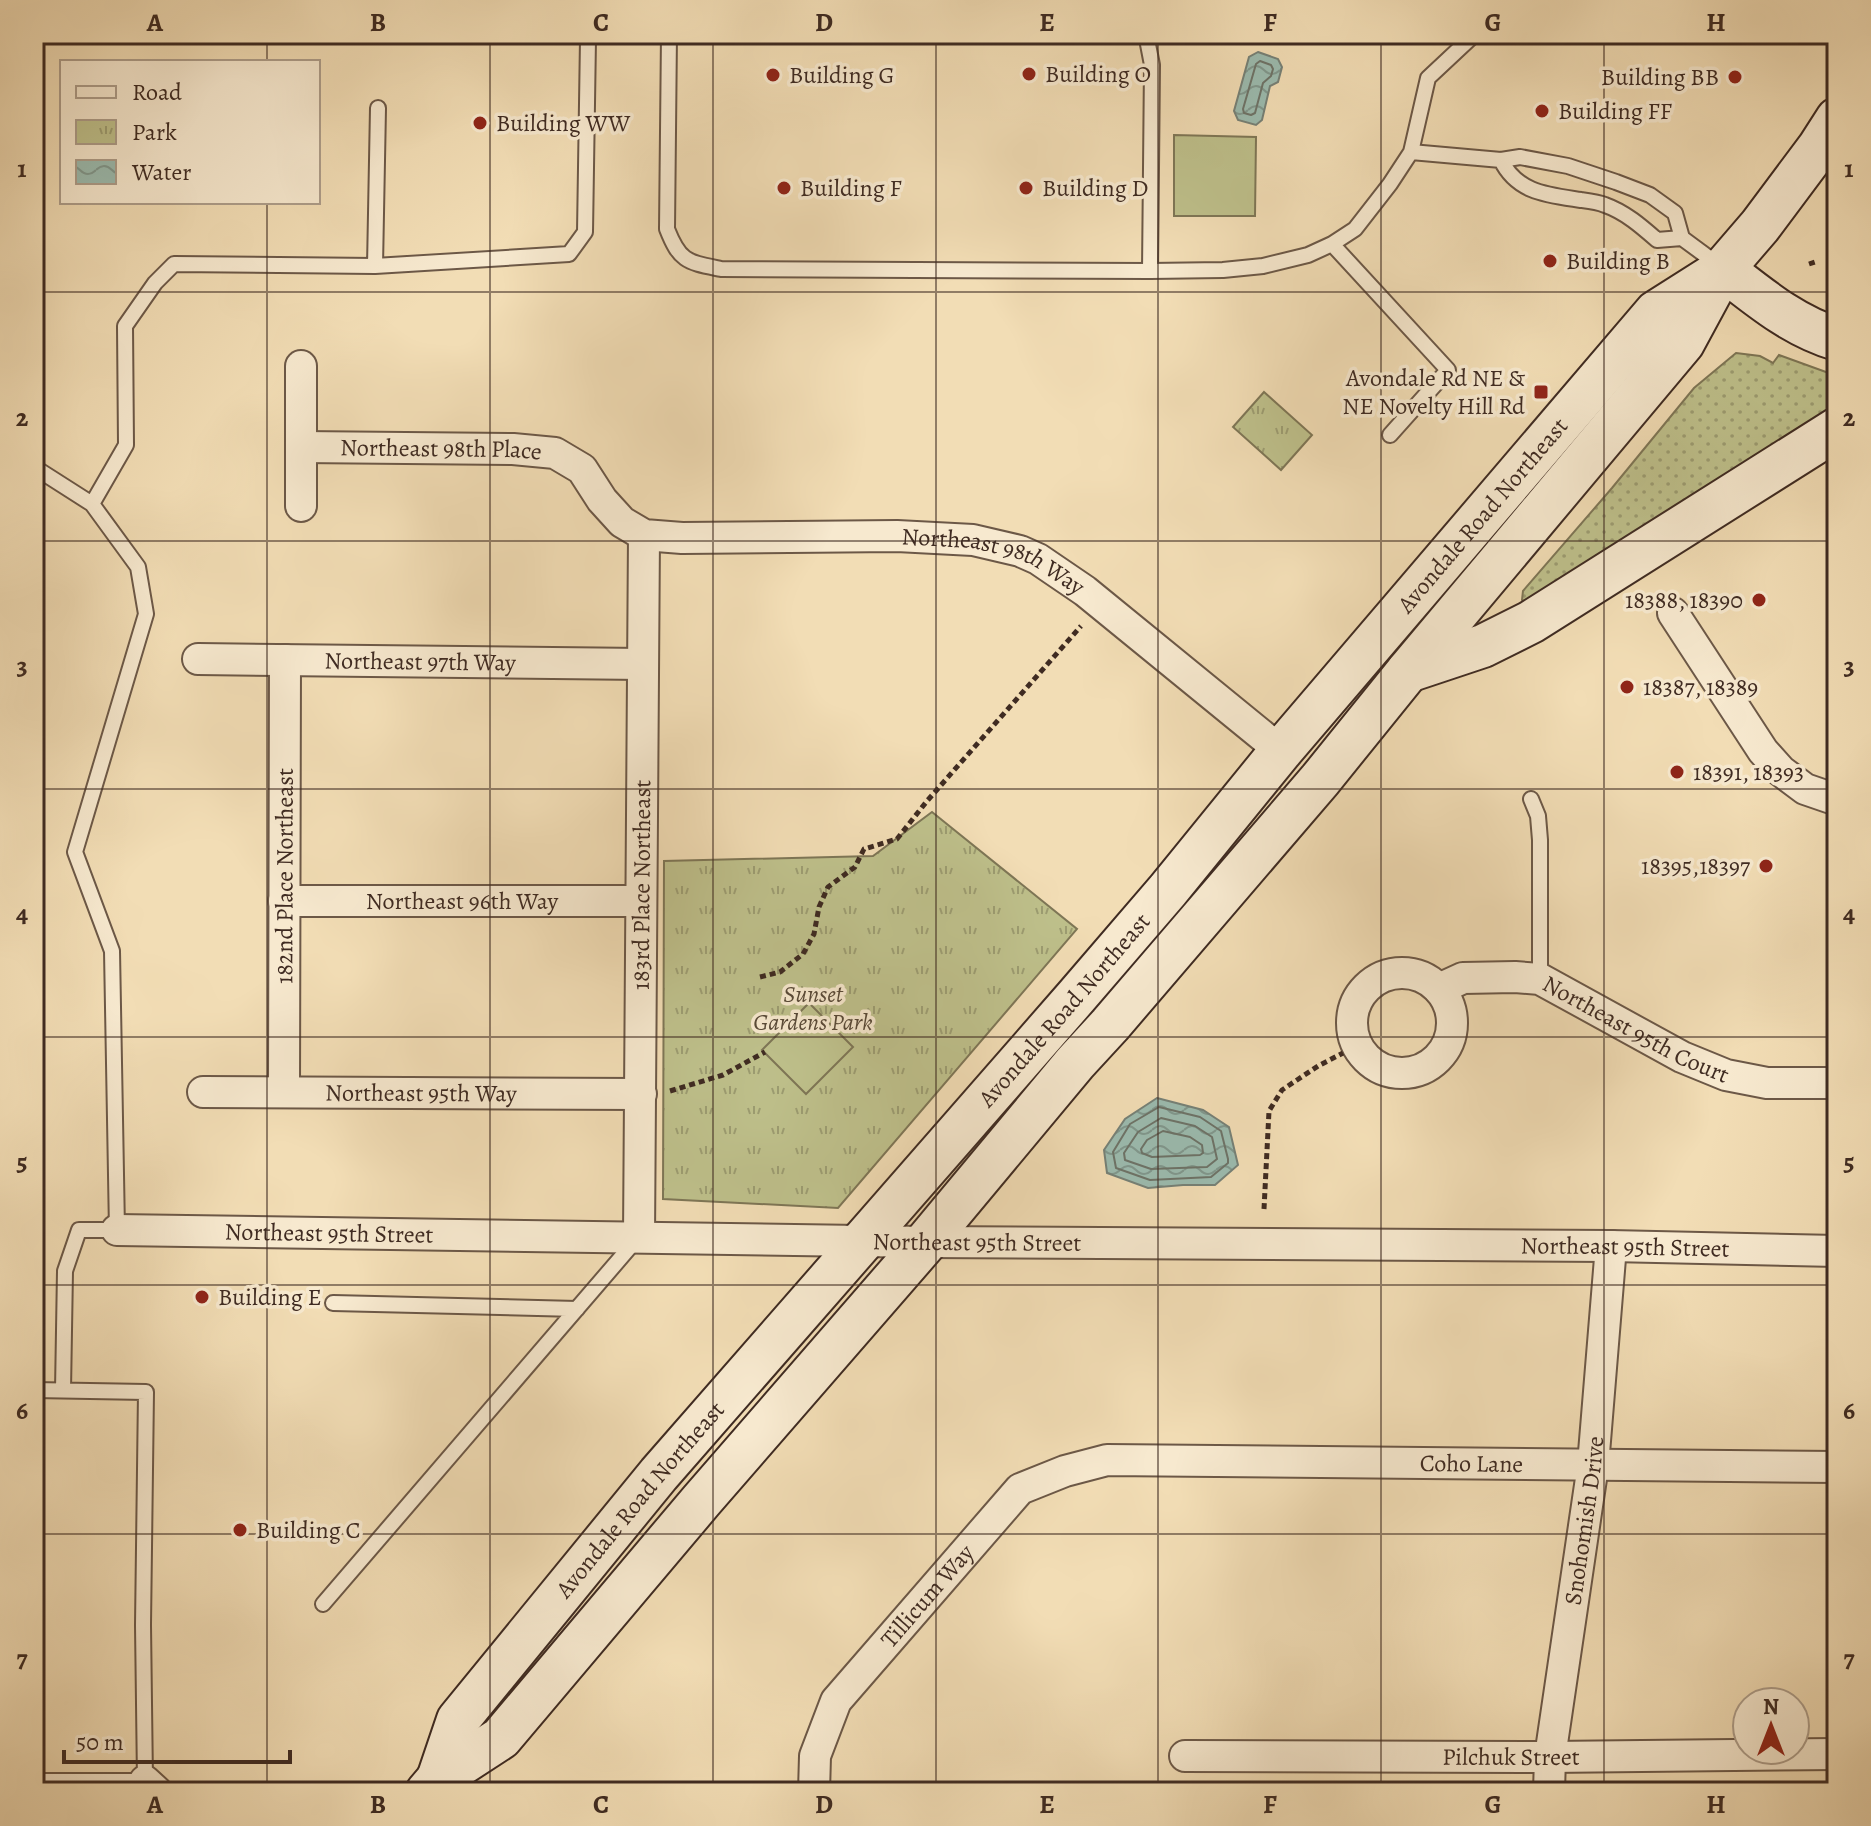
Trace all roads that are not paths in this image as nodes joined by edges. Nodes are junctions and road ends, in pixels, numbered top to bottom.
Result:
1 (669, 34) edge
2 (1146, 34) edge
3 (1475, 34) edge
4 (588, 39) dead end
5 (378, 108) dead end
6 (1837, 119) edge
7 (1411, 152) junction
8 (1501, 160) junction
9 (1616, 182) junction
10 (1603, 203) junction
11 (1682, 238) junction
12 (1332, 244) junction
13 (375, 266) junction
14 (1723, 269) junction
15 (1150, 271) junction
16 (1837, 339) edge
17 (301, 366) dead end
18 (1837, 429) edge
19 (1390, 435) dead end
20 (301, 447) junction
21 (34, 467) edge
22 (92, 504) junction
23 (301, 506) dead end
24 (644, 535) junction
25 (1673, 613) dead end
26 (198, 659) dead end
27 (285, 660) junction
28 (643, 664) junction
29 (1408, 671) junction
30 (1281, 751) junction
31 (1531, 799) dead end
32 (1837, 800) edge
33 (1251, 860) junction
34 (284, 901) junction
35 (641, 901) junction
36 (1540, 979) junction
37 (1439, 989) dead end
38 (1837, 1083) edge
39 (203, 1092) dead end
40 (284, 1092) junction
41 (655, 1093) junction
42 (117, 1230) junction
43 (639, 1237) junction
44 (863, 1241) junction
45 (926, 1242) junction
46 (1611, 1246) junction
47 (1837, 1251) edge
48 (333, 1303) dead end
49 (577, 1309) junction
50 (34, 1390) edge
51 (63, 1390) junction
52 (1107, 1460) joint
53 (1593, 1465) junction
54 (1837, 1467) edge
55 (323, 1604) dead end
56 (1837, 1754) edge
57 (1185, 1756) dead end
58 (1550, 1757) junction
59 (37, 1785) edge
60 (151, 1786) edge
61 (439, 1788) edge
62 (814, 1792) edge
63 (1549, 1792) edge

1 - 15 lane
2 - 15 lane
3 - 7 lane
4 - 13 lane
5 - 13 lane
6 - 14 main road, Avondale Road Northeast
7 - 8 lane
7 - 12 lane
8 - 9 lane
8 - 10 lane
9 - 10 lane
9 - 11 lane
10 - 11 lane
11 - 14 lane
12 - 15 lane
12 - 19 lane
13 - 22 lane
14 - 16 main road
14 - 29 main road, Avondale Road Northeast
14 - 30 main road, Avondale Road Northeast
17 - 20 street
18 - 29 main road
20 - 23 street
20 - 24 street, Northeast 98th Place
21 - 22 lane
22 - 42 lane
24 - 28 street, 183rd Place Northeast
24 - 30 street, Northeast 98th Way
25 - 32 street
26 - 27 street, Northeast 97th Way
27 - 28 street, Northeast 97th Way
27 - 34 street, 182nd Place Northeast
28 - 35 street, 183rd Place Northeast
29 - 33 main road, Avondale Road Northeast
30 - 33 main road
30 - 44 main road, Avondale Road Northeast
31 - 36 lane
33 - 45 main road, Avondale Road Northeast
34 - 35 street, Northeast 96th Way
34 - 40 street, 182nd Place Northeast
35 - 41 street, 183rd Place Northeast
36 - 37 street, Northeast 95th Court
36 - 38 street, Northeast 95th Court
39 - 40 street, Northeast 95th Way
40 - 41 street, Northeast 95th Way
41 - 43 street, 183rd Place Northeast
42 - 43 street, Northeast 95th Street
42 - 51 lane
43 - 44 street, Northeast 95th Street
43 - 49 lane
44 - 45 street, Northeast 95th Street
44 - 61 main road, Avondale Road Northeast
45 - 46 street, Northeast 95th Street
45 - 61 main road, Avondale Road Northeast
46 - 47 street, Northeast 95th Street
46 - 53 street, Snohomish Drive
48 - 49 lane
49 - 55 lane
50 - 51 lane
51 - 60 lane
52 - 53 street, Coho Lane
52 - 62 street, Tillicum Way
53 - 54 street, Coho Lane
53 - 58 street, Snohomish Drive
56 - 58 street, Pilchuk Street
57 - 58 street, Pilchuk Street
58 - 63 street, Snohomish Drive
59 - 60 lane

